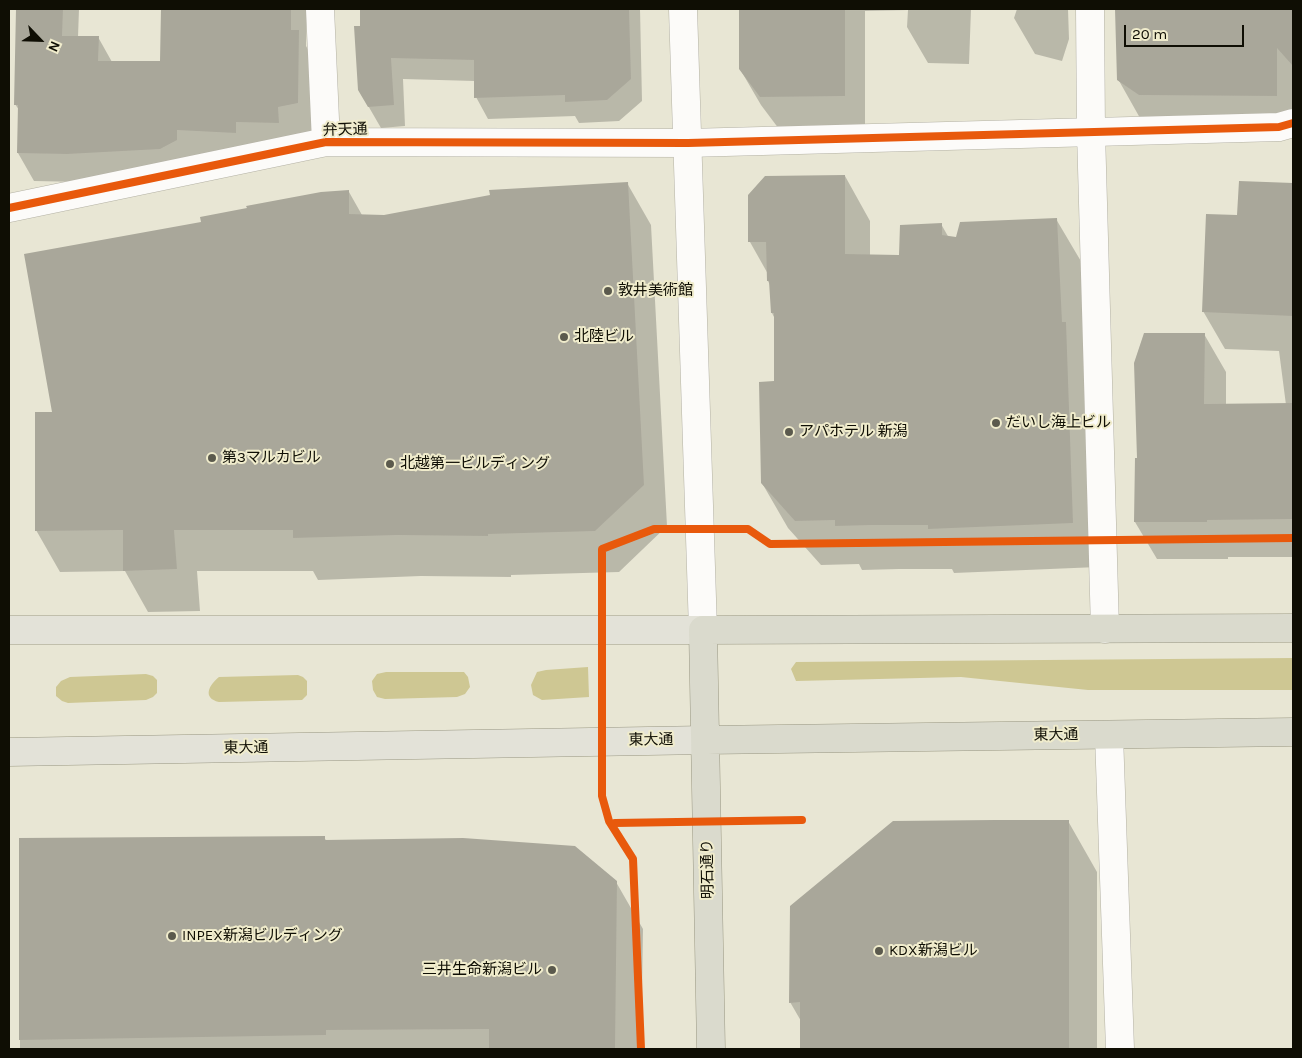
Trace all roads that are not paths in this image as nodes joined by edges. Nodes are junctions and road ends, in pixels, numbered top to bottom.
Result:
1 (320, 9) edge
2 (683, 9) edge
3 (1090, 9) edge
4 (1293, 123) edge
5 (1091, 132) junction
6 (326, 142) junction
7 (688, 143) junction
8 (9, 208) edge
9 (1105, 628) junction
10 (1293, 628) edge
11 (9, 630) edge
12 (703, 630) junction
13 (1293, 732) edge
14 (1109, 735) junction
15 (706, 740) junction
16 (9, 752) edge
17 (711, 1049) edge
18 (1120, 1049) edge

1 - 6 street
2 - 7 street
3 - 5 street
4 - 5 street, 弁天通
5 - 7 street, 弁天通
5 - 9 street
6 - 7 street, 弁天通
6 - 8 street, 弁天通
7 - 12 street
9 - 10 highway
9 - 12 highway
11 - 12 main road
12 - 15 highway, 明石通り
13 - 14 highway, 東大通
14 - 15 highway, 東大通
14 - 18 street
15 - 16 main road, 東大通
15 - 17 highway, 明石通り

